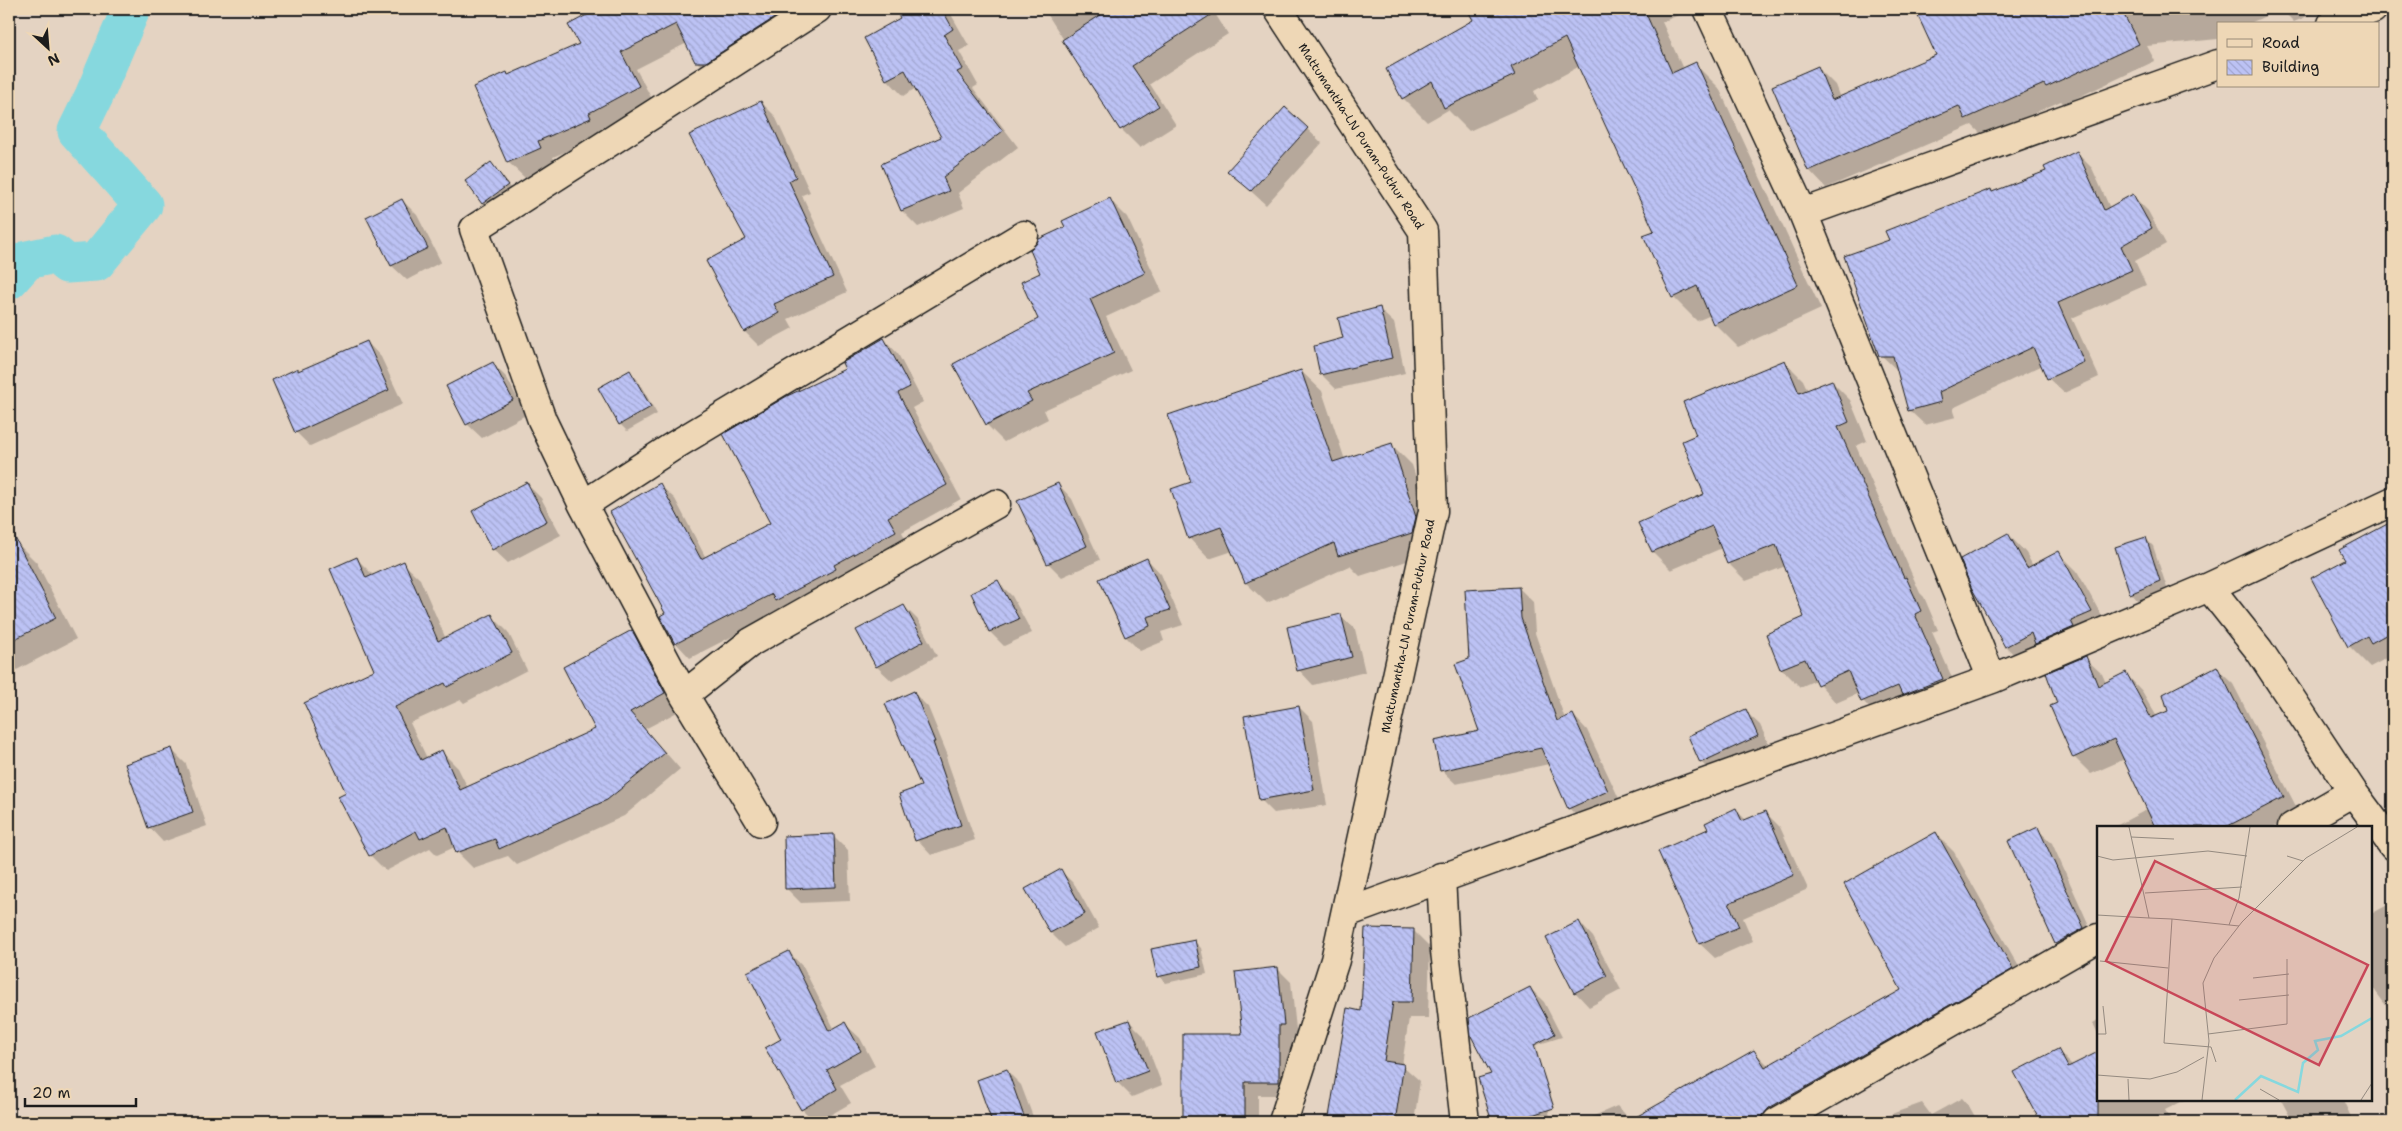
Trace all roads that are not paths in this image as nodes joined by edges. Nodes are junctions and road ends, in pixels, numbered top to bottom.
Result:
1 (817, 9) edge
2 (1278, 9) edge
3 (1708, 9) edge
4 (2373, 9) edge
5 (2337, 22) edge
6 (2217, 64) edge
7 (1803, 213) junction
8 (1024, 235) dead end
9 (2393, 501) edge
10 (583, 504) junction
11 (996, 504) dead end
12 (2209, 587) junction
13 (1992, 679) junction
14 (684, 695) junction
15 (2353, 792) junction
16 (761, 822) dead end
17 (2294, 826) edge
18 (2393, 846) edge
19 (1441, 877) junction
20 (1346, 913) junction
21 (2097, 939) edge
22 (1283, 1122) edge
23 (1464, 1122) edge
24 (1777, 1122) edge

1 - 10 street
2 - 20 street, Mattumantha-LN Puram-Puthur Road
3 - 7 street
4 - 5 street
6 - 7 street
7 - 13 street
8 - 10 street
9 - 12 street
10 - 14 street
11 - 14 street
12 - 13 street
12 - 15 street
13 - 19 street
14 - 16 street
15 - 17 street
15 - 18 street
19 - 20 street
19 - 23 street
20 - 22 street, Mattumantha-LN Puram-Puthur Road
21 - 24 street

